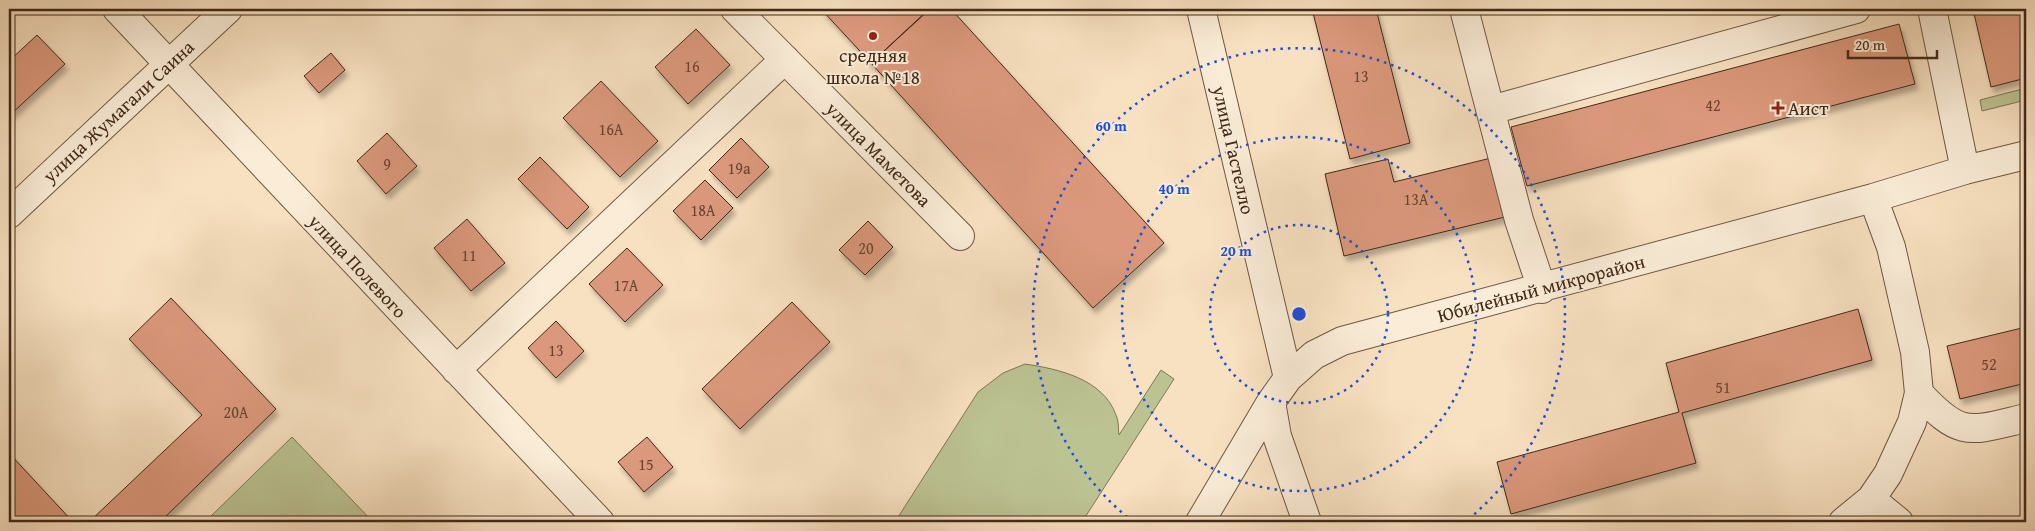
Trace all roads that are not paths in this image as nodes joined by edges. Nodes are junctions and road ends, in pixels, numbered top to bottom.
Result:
1 (117, 9) edge
2 (228, 9) edge
3 (735, 9) edge
4 (1201, 9) edge
5 (1464, 9) edge
6 (1856, 9) edge
7 (1932, 9) edge
8 (785, 59) junction
9 (168, 64) junction
10 (1491, 110) junction
11 (2026, 155) edge
12 (1965, 170) junction
13 (1873, 198) junction
14 (9, 214) edge
15 (960, 236) dead end
16 (1542, 288) junction
17 (456, 370) junction
18 (1288, 378) junction
19 (1919, 393) junction
20 (1271, 402) junction
21 (2026, 418) edge
22 (1871, 499) junction
23 (600, 522) edge
24 (1200, 522) edge
25 (1307, 522) edge
26 (1843, 522) edge
27 (1899, 522) edge

1 - 9 street, улица Полевого
2 - 9 street, улица Жумагали Саина
3 - 8 street, улица Маметова
4 - 18 street, улица Гастелло
5 - 10 street
6 - 10 street
7 - 12 street
8 - 15 street, улица Маметова
8 - 17 street
9 - 14 street, улица Жумагали Саина
9 - 17 street, улица Полевого
10 - 16 street
11 - 12 street, Юбилейный микрорайон
12 - 13 street, Юбилейный микрорайон
13 - 16 street, Юбилейный микрорайон
13 - 19 street
16 - 18 street, Юбилейный микрорайон
17 - 23 street, улица Полевого
18 - 20 street, Юбилейный микрорайон
19 - 21 street
19 - 22 street
20 - 24 street, Юбилейный микрорайон
20 - 25 street
22 - 26 street
22 - 27 street

